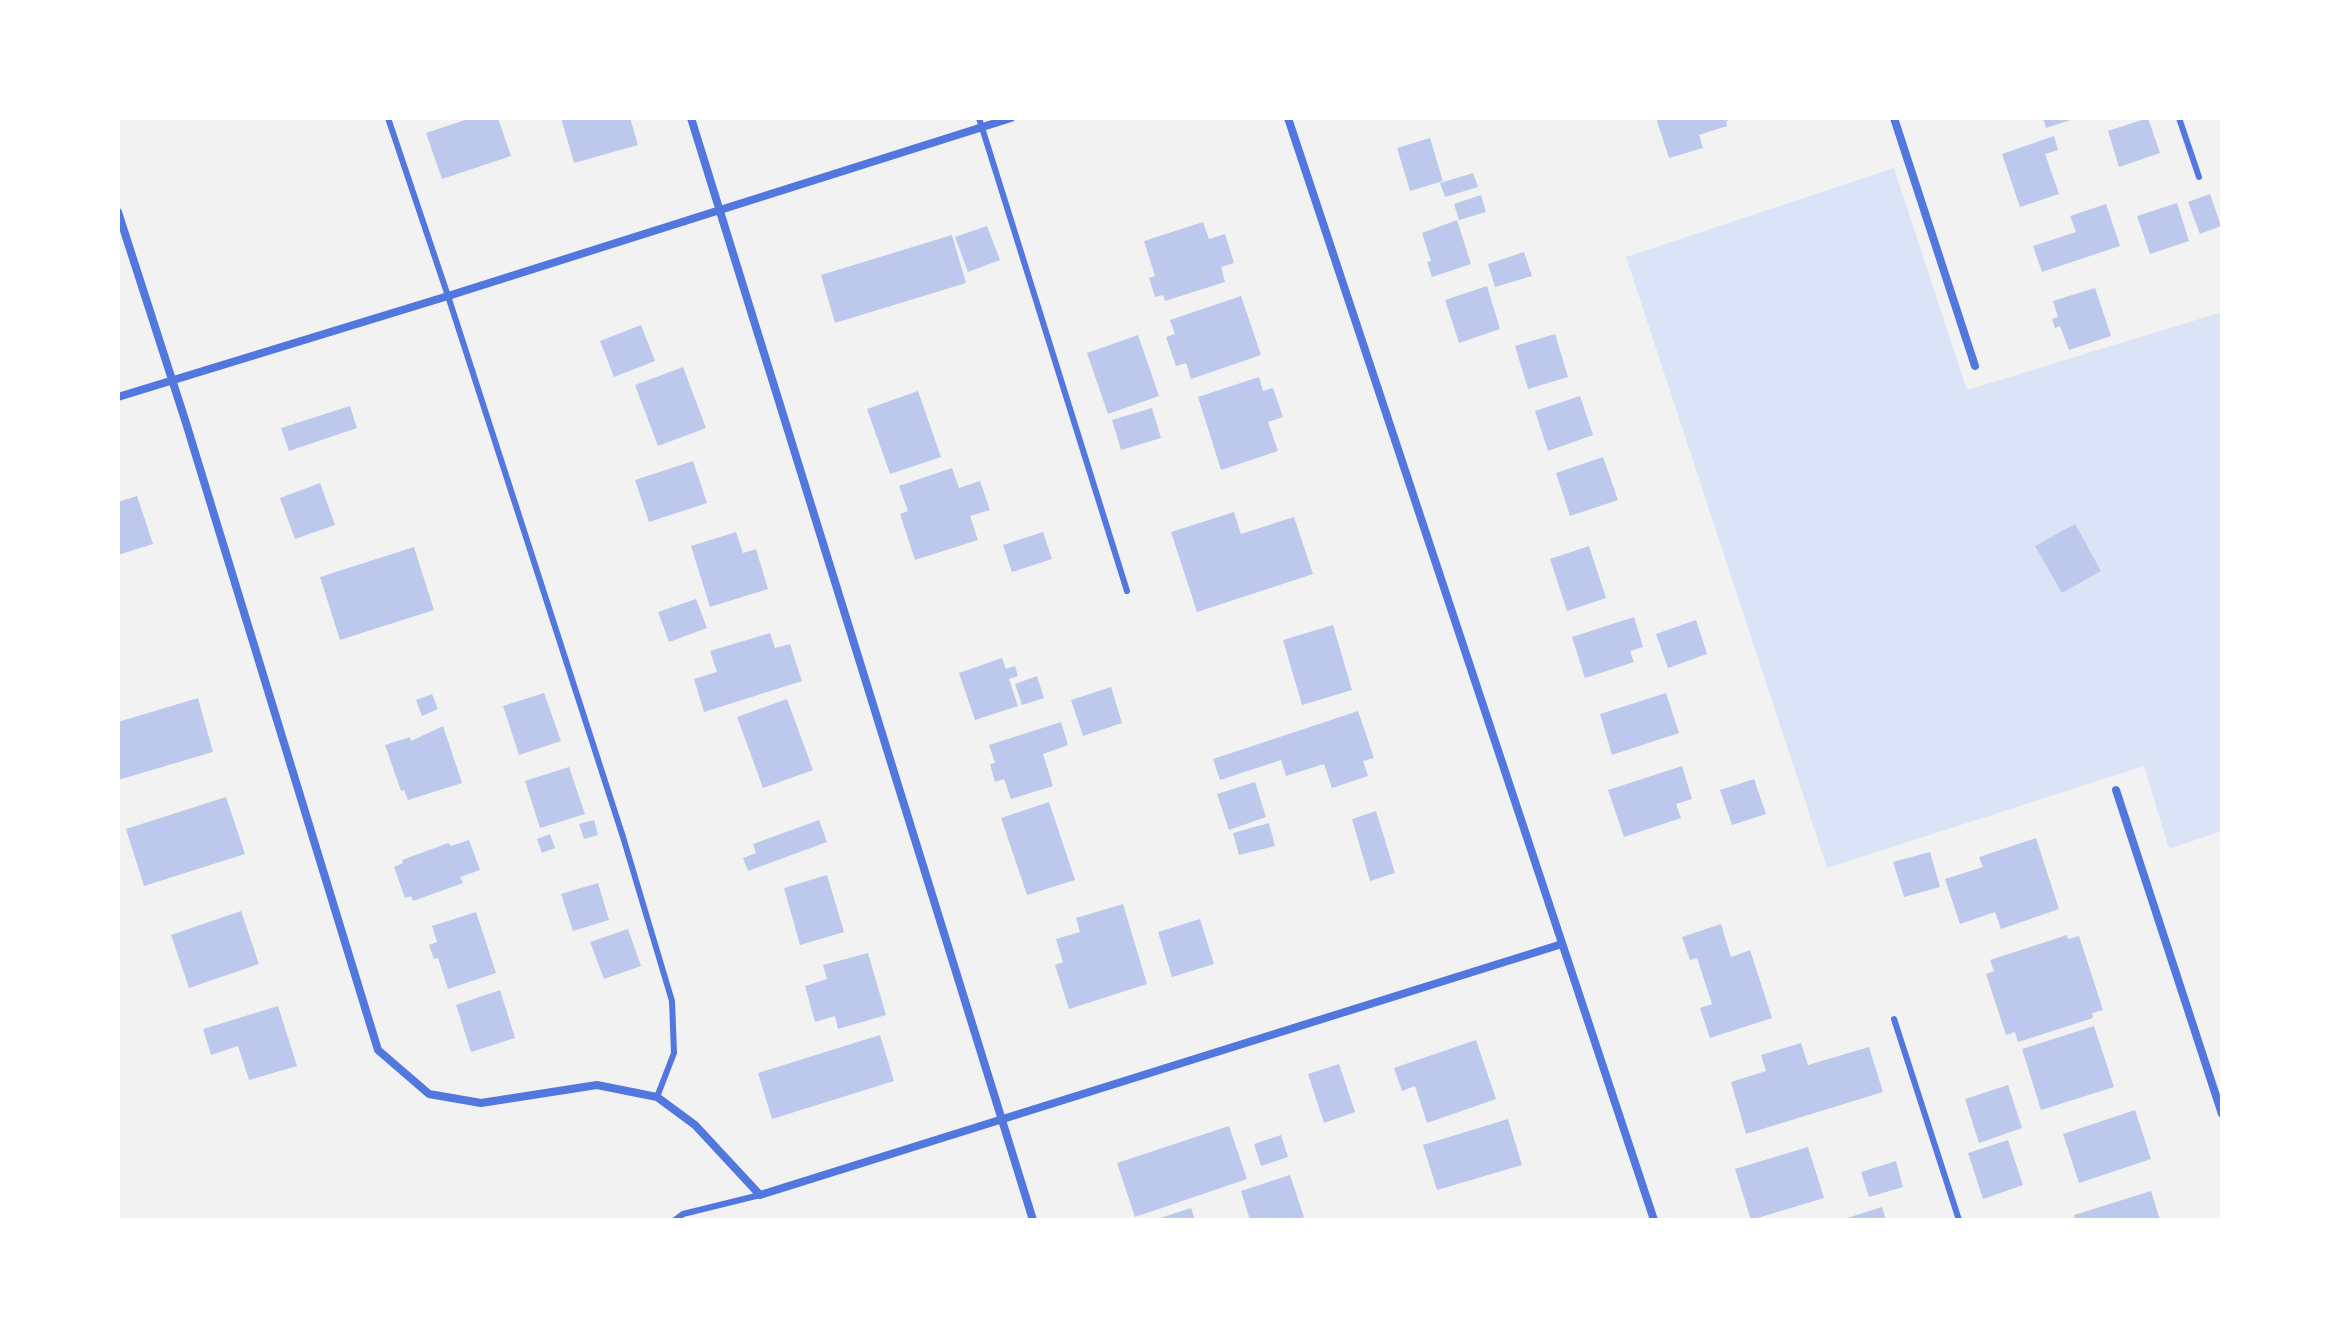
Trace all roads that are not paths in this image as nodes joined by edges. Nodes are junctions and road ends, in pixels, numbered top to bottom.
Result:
1 (388, 118) edge
2 (691, 118) edge
3 (1011, 118) edge
4 (1288, 118) edge
5 (1894, 118) edge
6 (2179, 118) edge
7 (981, 123) edge
8 (2199, 177) dead end
9 (721, 211) junction
10 (118, 212) edge
11 (448, 296) junction
12 (1975, 366) dead end
13 (172, 381) junction
14 (118, 397) edge
15 (1127, 591) dead end
16 (2116, 790) dead end
17 (1562, 944) junction
18 (1894, 1019) dead end
19 (657, 1097) junction
20 (2222, 1114) edge
21 (1001, 1119) junction
22 (760, 1195) junction
23 (675, 1220) edge
24 (1033, 1220) edge
25 (1654, 1220) edge
26 (1959, 1220) edge

1 - 11 lane
2 - 9 street
3 - 7 street
4 - 17 street
5 - 12 street
6 - 8 lane
7 - 9 street
7 - 15 lane
9 - 11 street
9 - 21 street
10 - 13 street
11 - 13 street
11 - 19 lane
13 - 14 street
13 - 19 street
16 - 20 street
17 - 21 street
17 - 25 street
18 - 26 lane
19 - 22 street
21 - 22 street
21 - 24 street
22 - 23 lane

